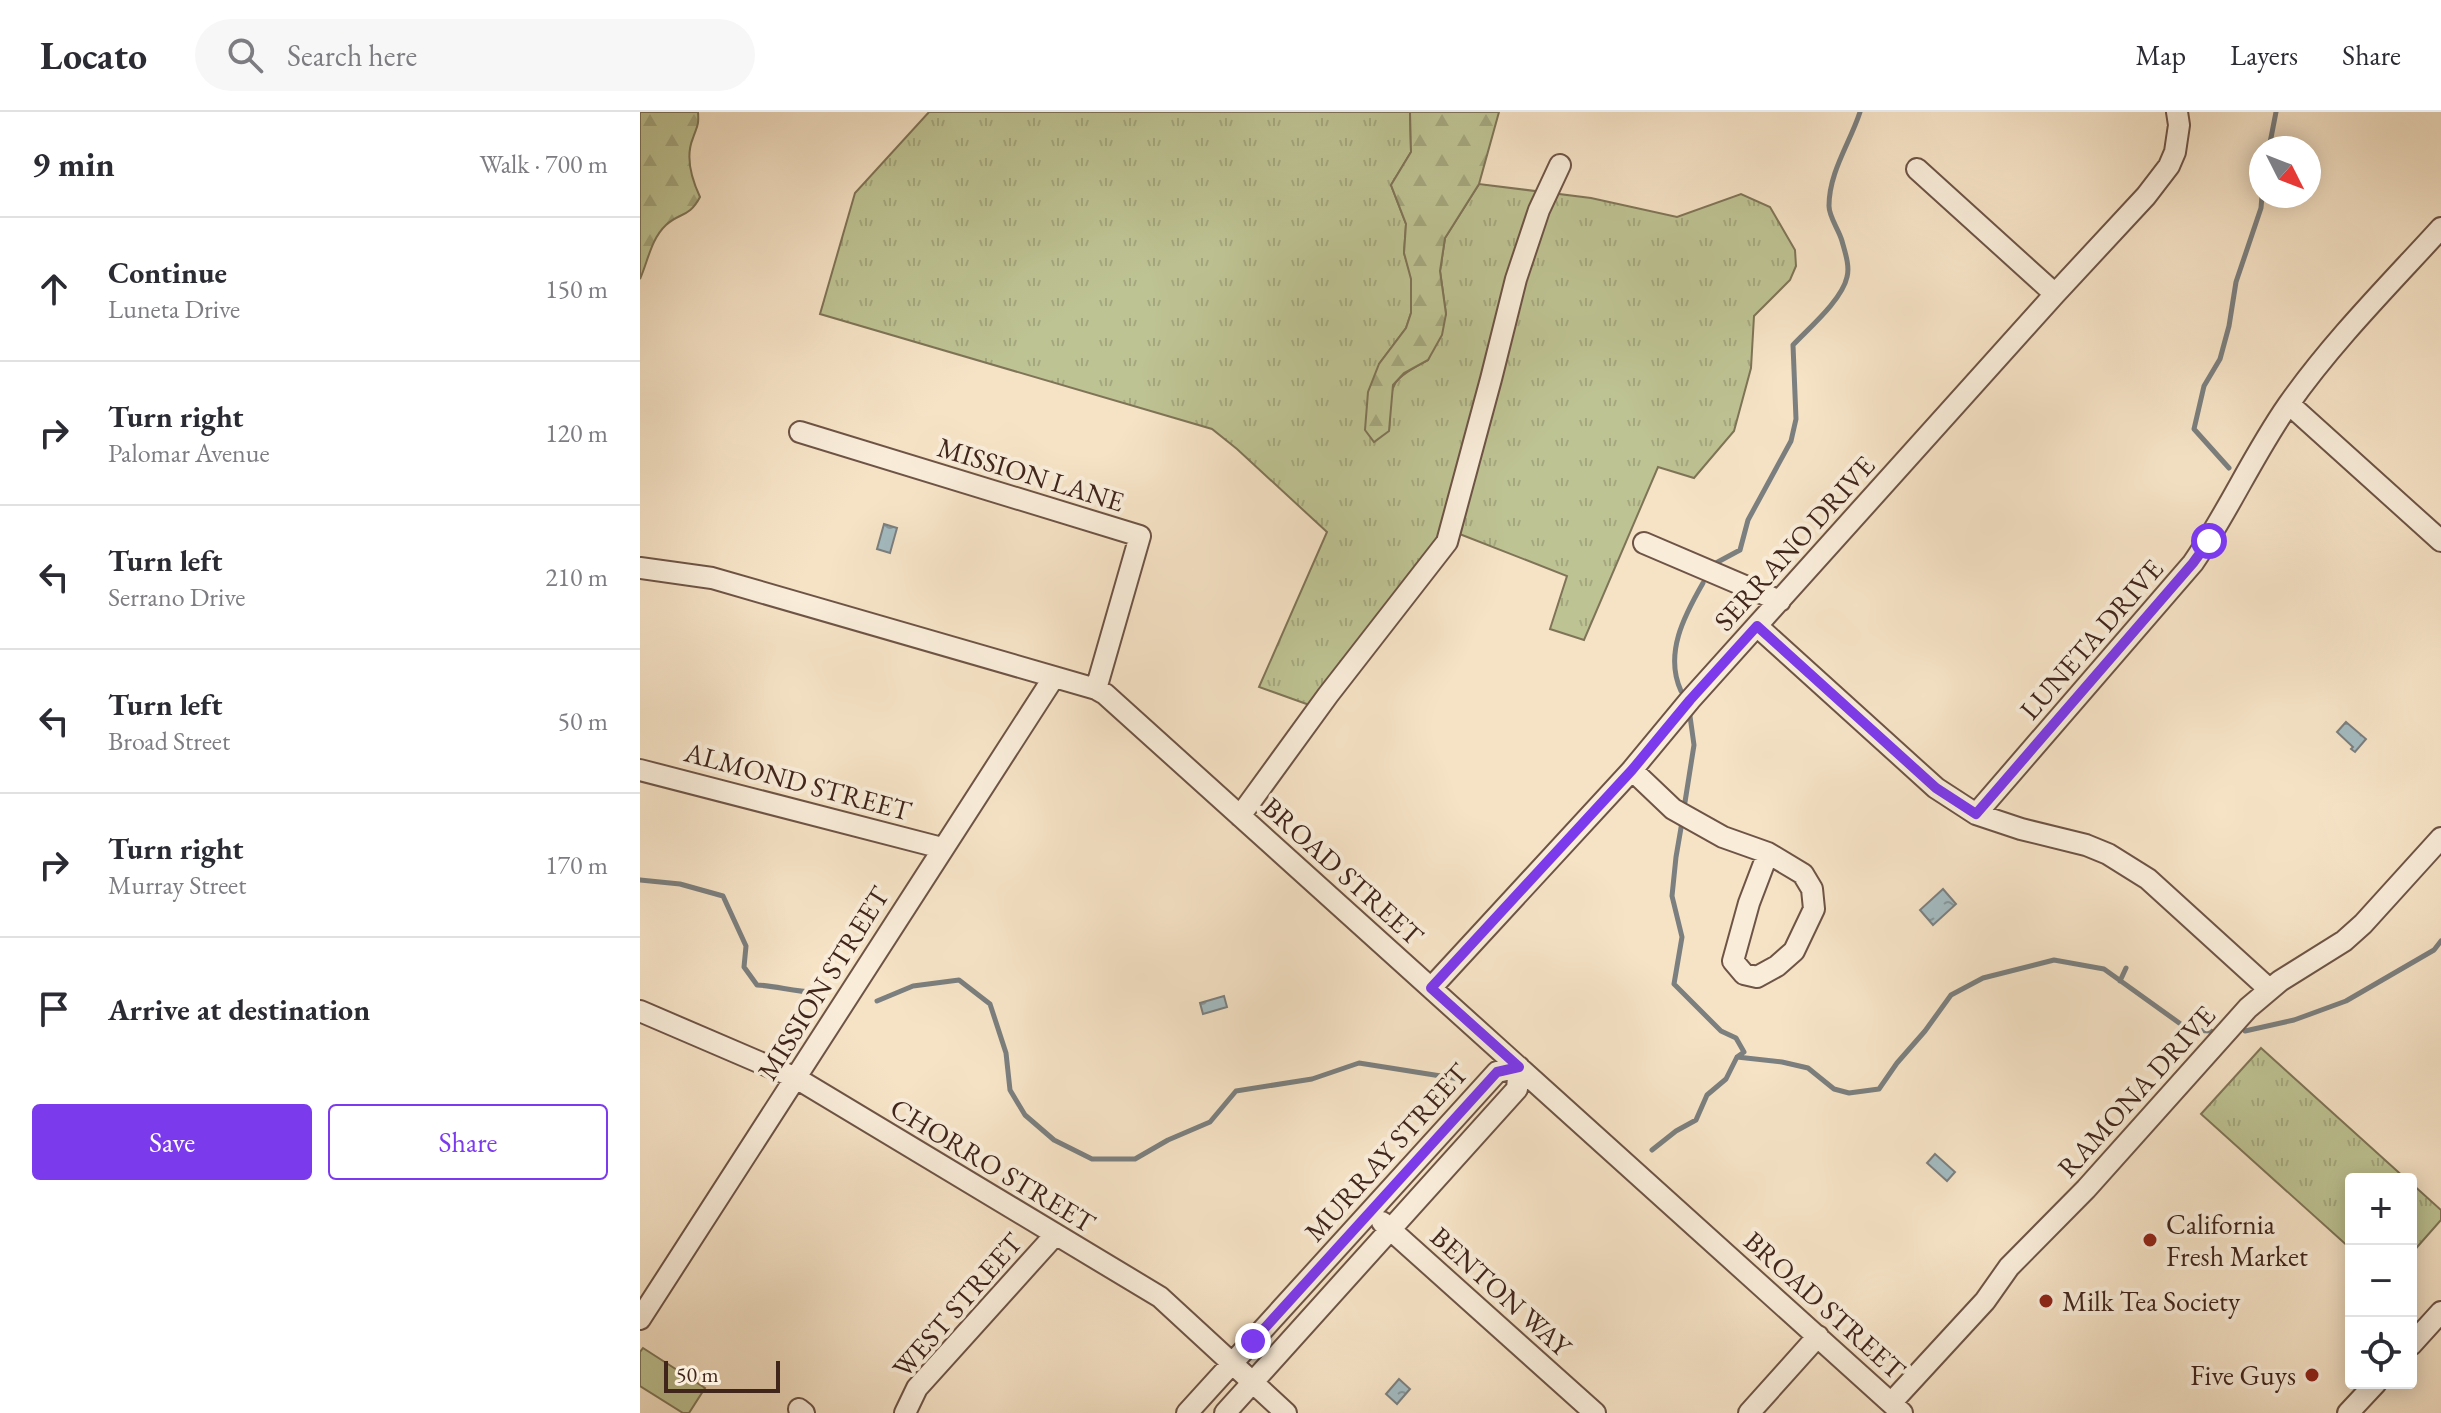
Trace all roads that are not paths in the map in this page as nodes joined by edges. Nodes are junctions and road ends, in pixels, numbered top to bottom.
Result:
1 (2178, 118) edge
2 (1560, 165) dead end
3 (1917, 169) dead end
4 (2441, 228) edge
5 (2055, 294) junction
6 (2289, 404) junction
7 (800, 432) dead end
8 (2441, 541) edge
9 (1644, 543) dead end
10 (640, 568) edge
11 (1780, 601) junction
12 (1757, 626) junction
13 (1054, 677) junction
14 (1096, 689) junction
15 (640, 770) edge
16 (1632, 770) junction
17 (1976, 814) junction
18 (1240, 816) junction
19 (2441, 838) edge
20 (942, 848) junction
21 (1768, 853) junction
22 (1431, 988) junction
23 (2269, 989) junction
24 (640, 1011) edge
25 (1519, 1067) junction
26 (796, 1078) junction
27 (1370, 1211) junction
28 (1391, 1229) junction
29 (1055, 1235) junction
30 (2441, 1312) edge
31 (640, 1319) edge
32 (1818, 1336) junction
33 (2417, 1338) edge
34 (1232, 1364) junction
35 (1252, 1383) junction
36 (2370, 1389) edge
37 (1897, 1408) edge
38 (905, 1413) edge
39 (1187, 1413) edge
40 (1225, 1413) edge
41 (1286, 1413) edge
42 (1595, 1413) edge
43 (1749, 1413) edge
44 (2348, 1413) edge

1 - 5 street, SERRANO DRIVE
2 - 18 street
3 - 5 street
4 - 6 street, LUNETA DRIVE
5 - 11 street, SERRANO DRIVE
6 - 8 street
6 - 17 street, LUNETA DRIVE
7 - 14 street, MISSION LANE
9 - 11 street
10 - 13 street, BROAD STREET
11 - 12 street, SERRANO DRIVE
12 - 16 street, SERRANO DRIVE
12 - 17 street
13 - 14 street, BROAD STREET
13 - 20 street, MISSION STREET
14 - 18 street, BROAD STREET
15 - 20 street, ALMOND STREET
16 - 21 street
16 - 22 street, SERRANO DRIVE
17 - 23 street
18 - 22 street, BROAD STREET
19 - 23 street, RAMONA DRIVE
20 - 26 street, MISSION STREET
21 - 21 street
22 - 25 street, BROAD STREET
23 - 37 street, RAMONA DRIVE
24 - 26 street, CHORRO STREET
25 - 27 street, MURRAY STREET
25 - 28 street, MURRAY STREET
25 - 32 street, BROAD STREET
26 - 29 street, CHORRO STREET
26 - 31 street, MISSION STREET
27 - 28 street, BENTON WAY
27 - 34 street, MURRAY STREET
28 - 35 street, MURRAY STREET
28 - 42 street, BENTON WAY
29 - 34 street, CHORRO STREET
29 - 38 street, WEST STREET
30 - 33 street
32 - 37 street, BROAD STREET
32 - 43 street
34 - 35 street, CHORRO STREET
34 - 39 street, MURRAY STREET
35 - 40 street, MURRAY STREET
35 - 41 street, CHORRO STREET
36 - 44 street

